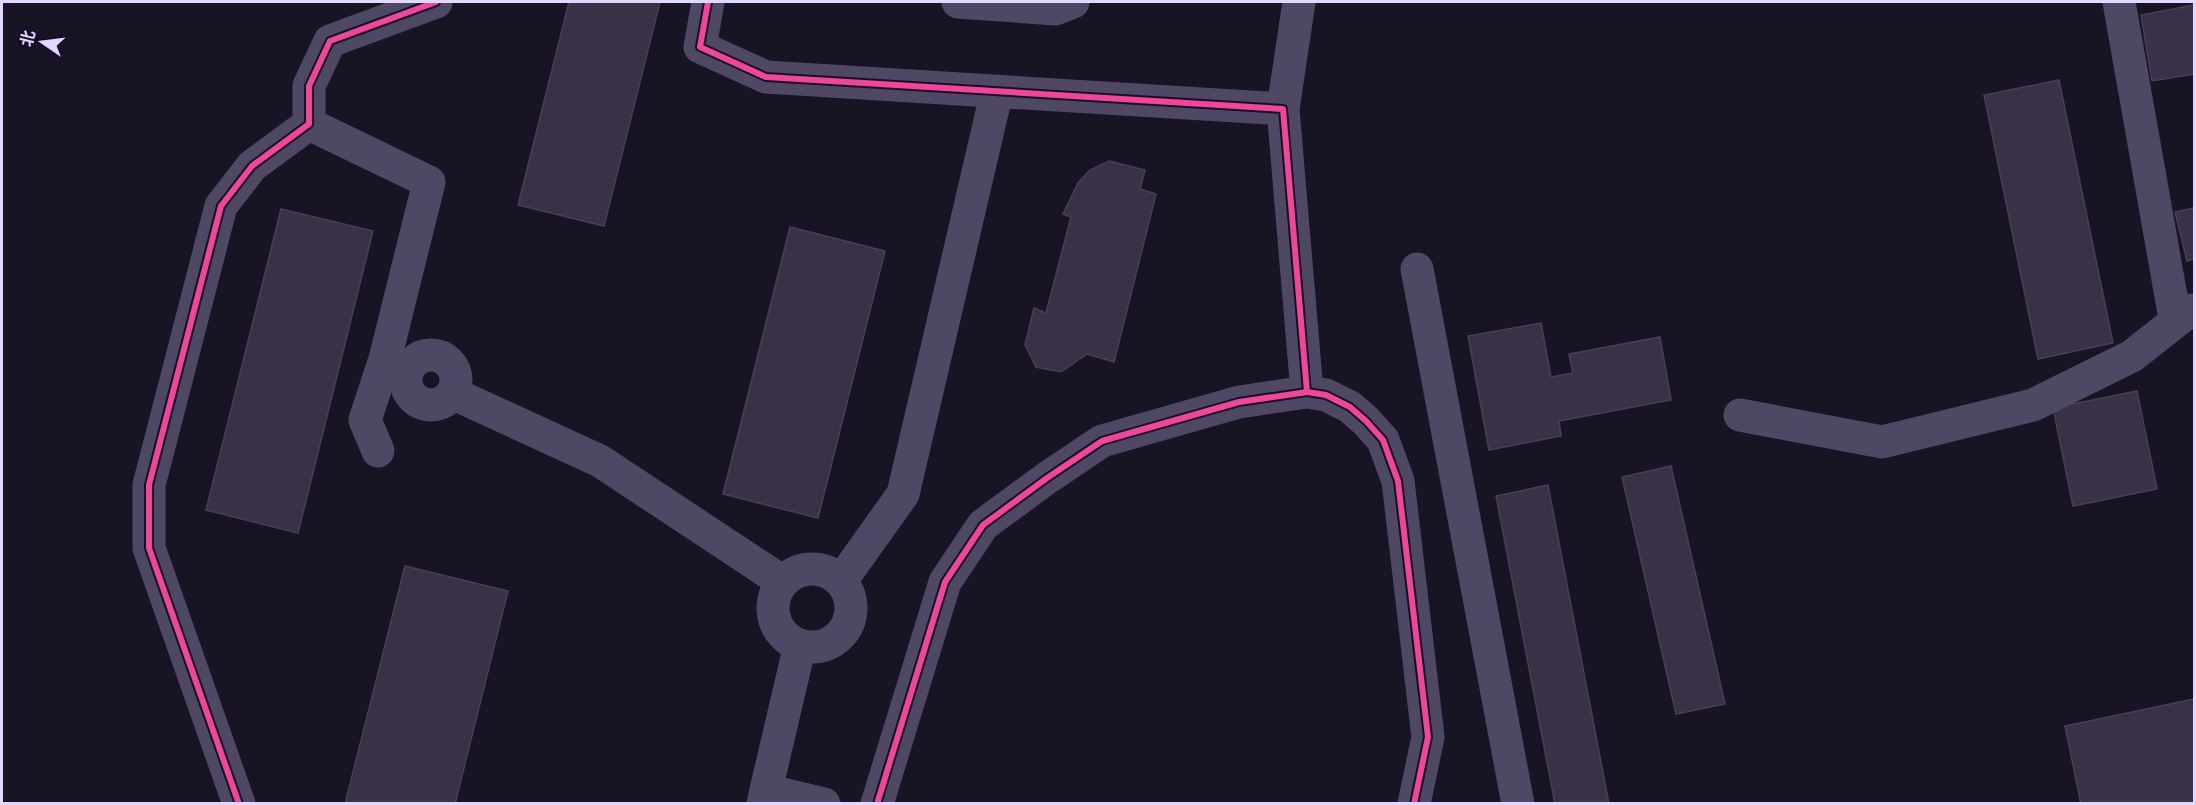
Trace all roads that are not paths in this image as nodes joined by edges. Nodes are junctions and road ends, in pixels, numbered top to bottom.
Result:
1 (436, 2) edge
2 (708, 2) edge
3 (958, 2) edge
4 (1073, 2) edge
5 (1299, 2) edge
6 (2119, 2) edge
7 (997, 92) junction
8 (1283, 109) junction
9 (309, 124) junction
10 (1417, 269) dead end
11 (2192, 310) edge
12 (397, 364) junction
13 (1307, 392) junction
14 (1740, 416) dead end
15 (378, 450) dead end
16 (783, 582) junction
17 (841, 582) junction
18 (800, 645) junction
19 (764, 797) edge
20 (239, 804) edge
21 (824, 804) edge
22 (877, 804) edge
23 (1414, 804) edge
24 (1518, 804) edge

1 - 9 street
2 - 7 street
3 - 4 street
5 - 8 street
6 - 11 street
7 - 8 street
7 - 17 street
8 - 13 street
9 - 12 street
9 - 20 street
10 - 24 street
11 - 14 street
12 - 15 street
12 - 16 street
13 - 22 street
13 - 23 street
16 - 17 street
16 - 18 street
17 - 18 street
18 - 19 street
19 - 21 street

